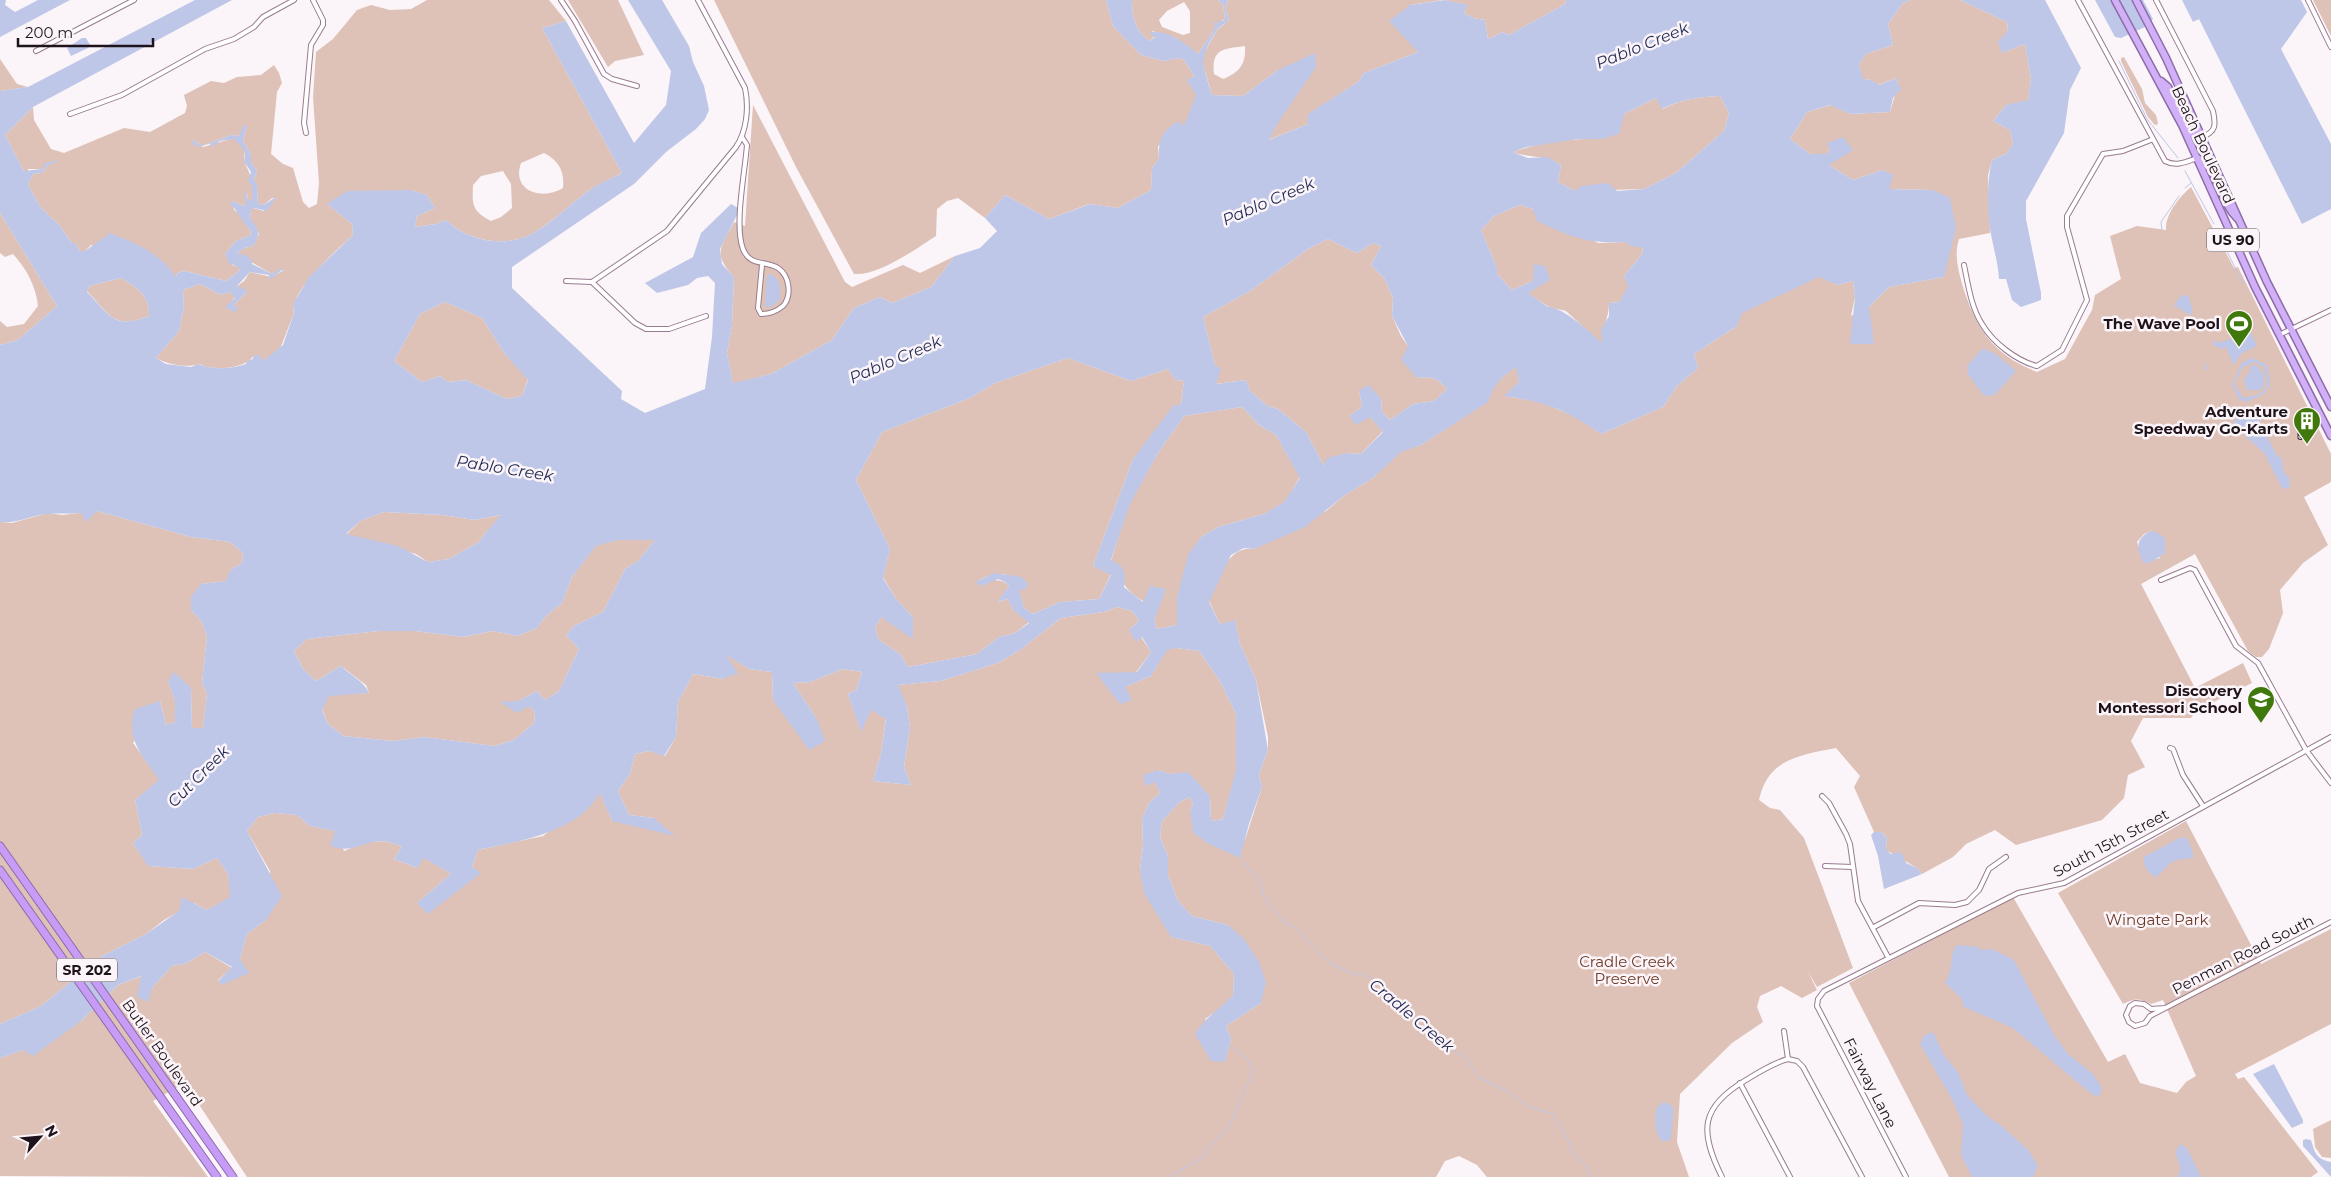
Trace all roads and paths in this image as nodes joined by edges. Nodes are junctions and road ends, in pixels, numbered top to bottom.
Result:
1 (134, 0) edge
2 (294, 0) edge
3 (314, 0) edge
4 (560, 0) edge
5 (698, 0) edge
6 (2078, 0) edge
7 (2115, 0) edge
8 (2136, 0) edge
9 (2156, 0) edge
10 (2308, 0) edge
11 (2331, 47) edge
12 (36, 51) dead end
13 (2156, 77) junction
14 (636, 86) dead end
15 (70, 114) dead end
16 (306, 133) dead end
17 (742, 137) junction
18 (2202, 138) junction
19 (2151, 140) junction
20 (2197, 158) junction
21 (2239, 221) junction
22 (1964, 264) dead end
23 (762, 265) junction
24 (566, 281) dead end
25 (592, 282) junction
26 (2331, 310) edge
27 (706, 316) dead end
28 (2291, 331) junction
29 (2278, 335) junction
30 (2331, 408) edge
31 (2331, 436) edge
32 (2161, 580) dead end
33 (2331, 737) edge
34 (2170, 748) dead end
35 (2306, 750) junction
36 (2331, 783) edge
37 (1822, 796) dead end
38 (2203, 806) junction
39 (0, 846) edge
40 (2006, 857) dead end
41 (1825, 866) dead end
42 (1853, 867) junction
43 (0, 870) edge
44 (2331, 922) edge
45 (1874, 927) junction
46 (1888, 957) junction
47 (1818, 998) joint
48 (2147, 1007) junction
49 (2165, 1008) junction
50 (2148, 1020) junction
51 (1784, 1031) dead end
52 (1788, 1058) junction
53 (1740, 1083) junction
54 (217, 1177) edge
55 (233, 1177) edge
56 (1722, 1177) edge
57 (1790, 1177) edge
58 (1862, 1177) edge
59 (1906, 1177) edge

1 - 12 street
2 - 15 street
3 - 16 street
4 - 14 street
5 - 17 street
6 - 19 street
7 - 13 highway, Beach Boulevard / US 90
8 - 18 highway, US 90
9 - 18 street
10 - 11 street
13 - 18 highway
13 - 20 highway, Beach Boulevard / US 90
17 - 23 street
17 - 25 street
18 - 21 highway, US 90
19 - 20 street
19 - 22 street
20 - 21 highway
20 - 29 highway, Beach Boulevard / US 90
21 - 28 highway, US 90
23 - 23 street
24 - 25 street
25 - 27 street
26 - 28 street
28 - 29 street
28 - 30 highway, US 90
29 - 31 highway, Beach Boulevard / US 90
32 - 35 street
33 - 35 street, South 15th Street
34 - 38 street
35 - 36 street
35 - 38 street, South 15th Street
37 - 42 street
38 - 46 street, South 15th Street
39 - 55 highway, Butler Boulevard / SR 202
40 - 45 street
41 - 42 street
42 - 45 street
43 - 54 highway, Butler Boulevard / SR 202
44 - 49 street, Penman Road South
45 - 46 street
46 - 47 street, South 15th Street
47 - 59 street, Fairway Lane
48 - 49 street, Penman Road South
48 - 50 street
48 - 50 street, Penman Road South
49 - 50 street, Penman Road South
51 - 52 street
52 - 53 street
52 - 58 street
53 - 56 street
53 - 57 street

